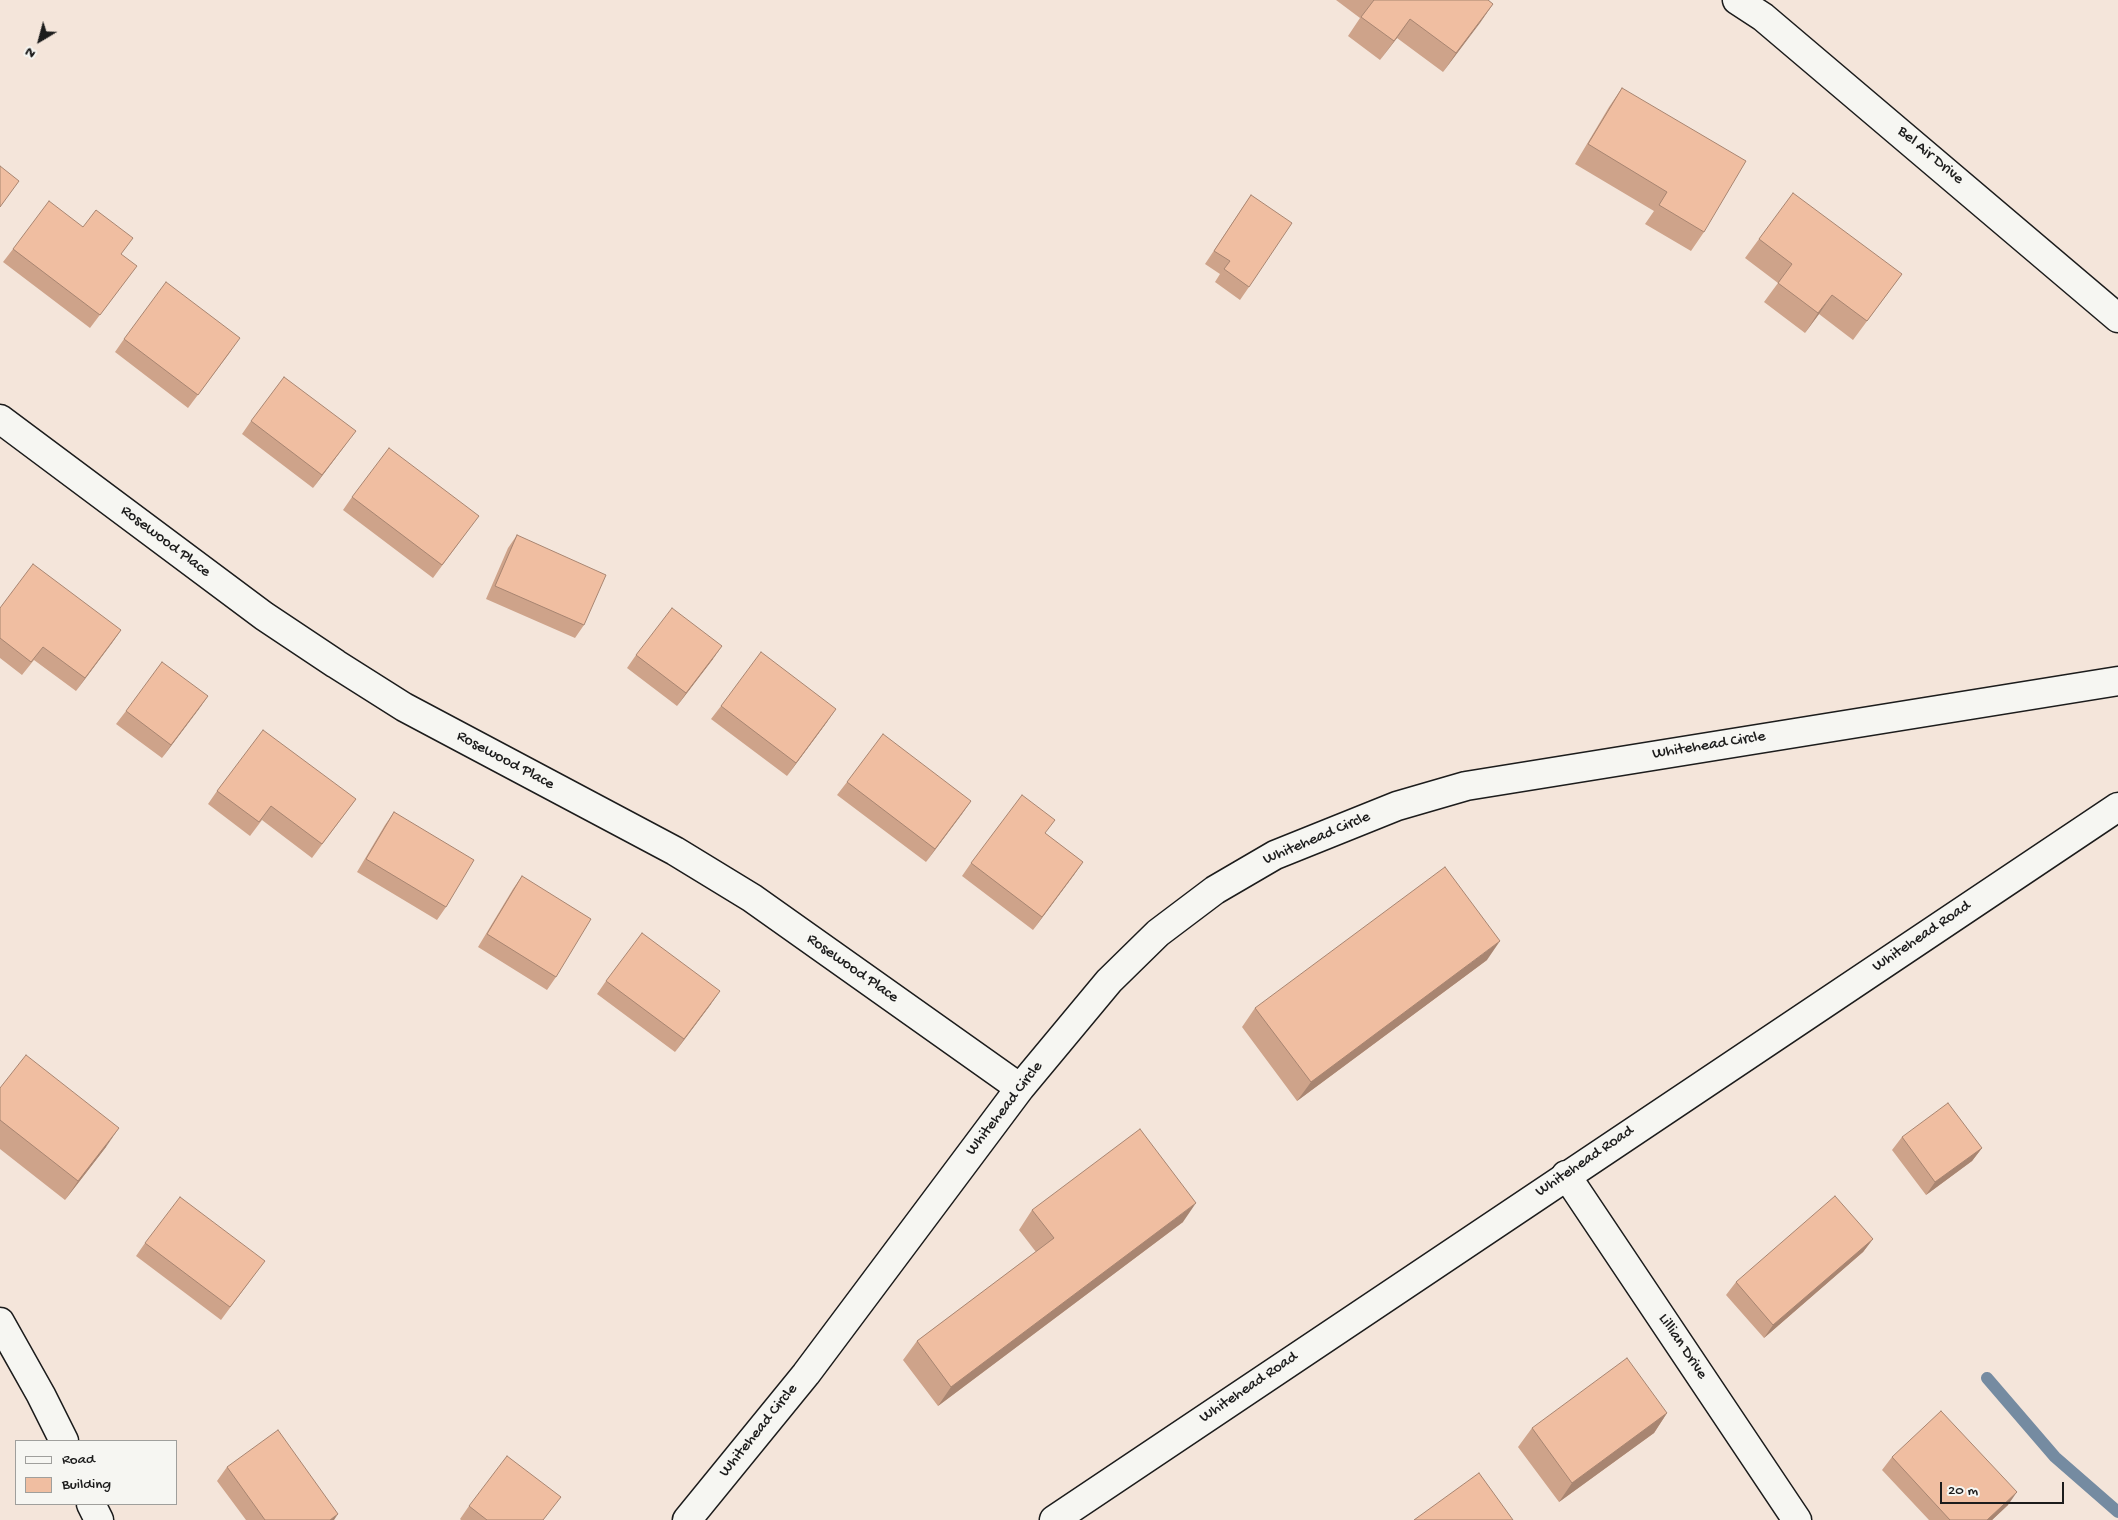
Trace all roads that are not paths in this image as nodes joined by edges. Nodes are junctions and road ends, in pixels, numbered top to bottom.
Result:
1 (1738, 0) edge
2 (2118, 318) edge
3 (0, 419) edge
4 (2118, 680) edge
5 (2118, 807) edge
6 (1020, 1088) junction
7 (1566, 1175) junction
8 (0, 1322) edge
9 (64, 1440) edge
10 (92, 1505) edge
11 (98, 1520) edge
12 (687, 1520) edge
13 (1054, 1520) edge
14 (1797, 1520) edge

1 - 2 street, Bel Air Drive
3 - 6 street, Rosewood Place
4 - 6 street, Whitehead Circle
5 - 7 street, Whitehead Road
6 - 12 street, Whitehead Circle
7 - 13 street, Whitehead Road
7 - 14 street, Lillian Drive
8 - 9 street
10 - 11 street

